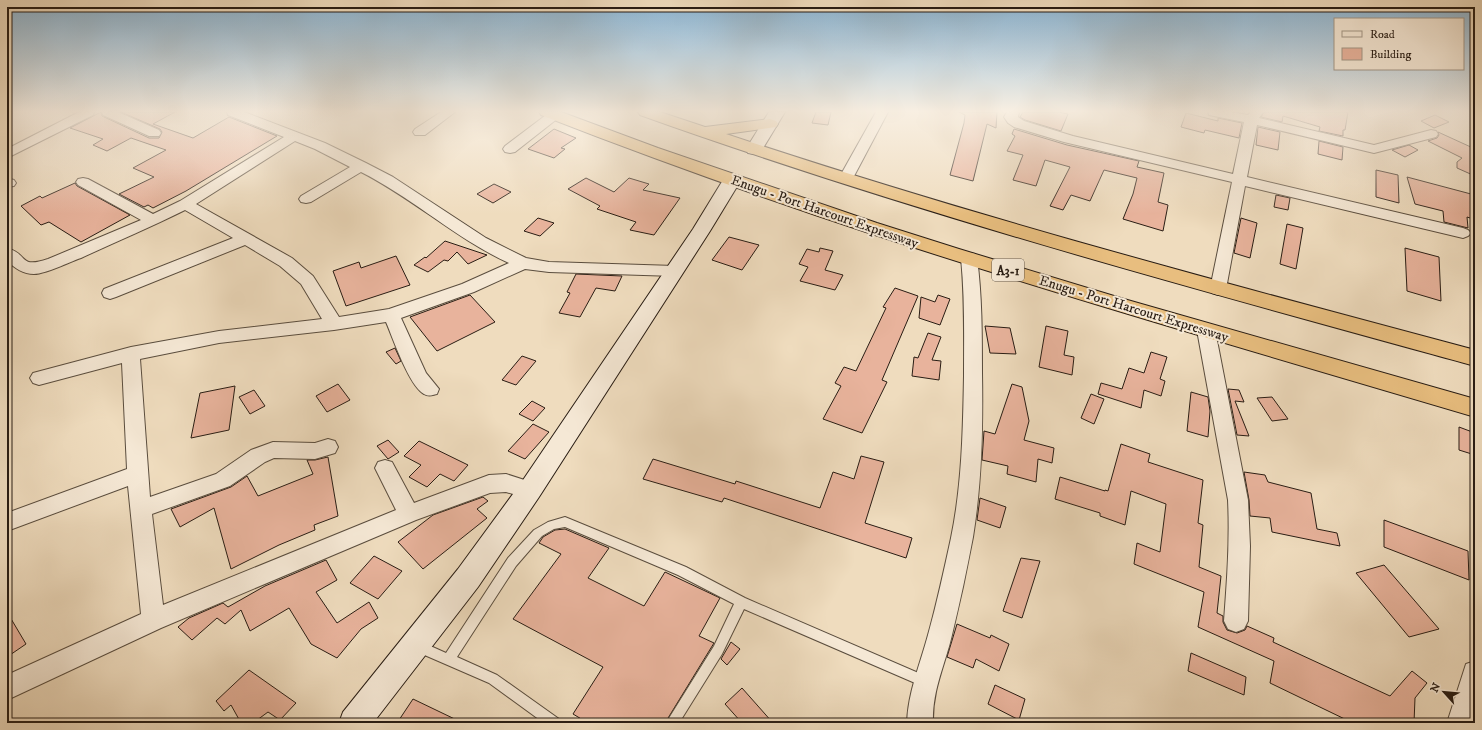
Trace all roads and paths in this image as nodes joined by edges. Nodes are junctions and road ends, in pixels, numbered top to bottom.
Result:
1 (22, 146) edge
2 (278, 146) edge
3 (320, 146) edge
4 (513, 146) edge
5 (637, 146) edge
6 (745, 146) edge
7 (756, 146) edge
8 (784, 146) edge
9 (863, 146) edge
10 (1101, 146) edge
11 (1247, 146) edge
12 (1360, 146) edge
13 (1388, 146) edge
14 (510, 149) dead end
15 (754, 149) junction
16 (7, 154) edge
17 (793, 162) junction
18 (361, 166) junction
19 (846, 178) junction
20 (1239, 178) junction
21 (732, 180) junction
22 (83, 182) dead end
23 (306, 199) dead end
24 (185, 204) junction
25 (153, 220) junction
26 (1463, 233) dead end
27 (246, 239) junction
28 (7, 253) edge
29 (969, 258) junction
30 (523, 263) junction
31 (675, 271) junction
32 (1218, 289) junction
33 (110, 293) dead end
34 (391, 315) junction
35 (334, 324) junction
36 (1206, 330) junction
37 (131, 354) junction
38 (1475, 358) edge
39 (39, 378) dead end
40 (430, 388) dead end
41 (1475, 408) edge
42 (328, 447) dead end
43 (385, 468) dead end
44 (137, 474) junction
45 (530, 490) junction
46 (141, 508) junction
47 (409, 514) junction
48 (7, 522) edge
49 (741, 602) junction
50 (153, 620) junction
51 (1236, 621) dead end
52 (416, 645) junction
53 (448, 660) junction
54 (1475, 673) edge
55 (926, 682) junction
56 (7, 688) edge
57 (538, 719) edge
58 (354, 723) edge
59 (554, 723) edge
60 (672, 723) edge
61 (920, 723) edge
62 (1460, 723) edge

1 - 16 street
2 - 24 street
3 - 18 street
4 - 14 street
5 - 21 highway, Enugu - Port Harcourt Expressway / A3-1
6 - 15 highway
7 - 15 main road
8 - 17 highway
9 - 19 street
10 - 20 street
11 - 20 street
12 - 13 street
15 - 17 highway
17 - 19 highway
18 - 23 street
18 - 30 street
19 - 32 highway
20 - 26 street
20 - 32 street
21 - 29 highway, Enugu - Port Harcourt Expressway / A3-1
21 - 31 main road
22 - 25 street
24 - 25 street
24 - 27 street
25 - 28 street
27 - 33 street
27 - 35 street
29 - 36 highway, Enugu - Port Harcourt Expressway / A3-1
29 - 55 street
30 - 31 street
30 - 34 street
31 - 45 main road
32 - 38 highway
34 - 35 street
34 - 40 street
35 - 37 street
36 - 41 highway, Enugu - Port Harcourt Expressway / A3-1
36 - 51 street
37 - 39 street
37 - 44 street
42 - 46 street
43 - 47 street
44 - 46 street
44 - 48 street
45 - 47 street
45 - 52 main road
46 - 50 street
47 - 50 street
49 - 53 lane
49 - 55 lane
49 - 60 lane
50 - 56 street
52 - 53 lane
52 - 58 main road
53 - 57 lane
54 - 62 street
55 - 61 street
57 - 59 lane

